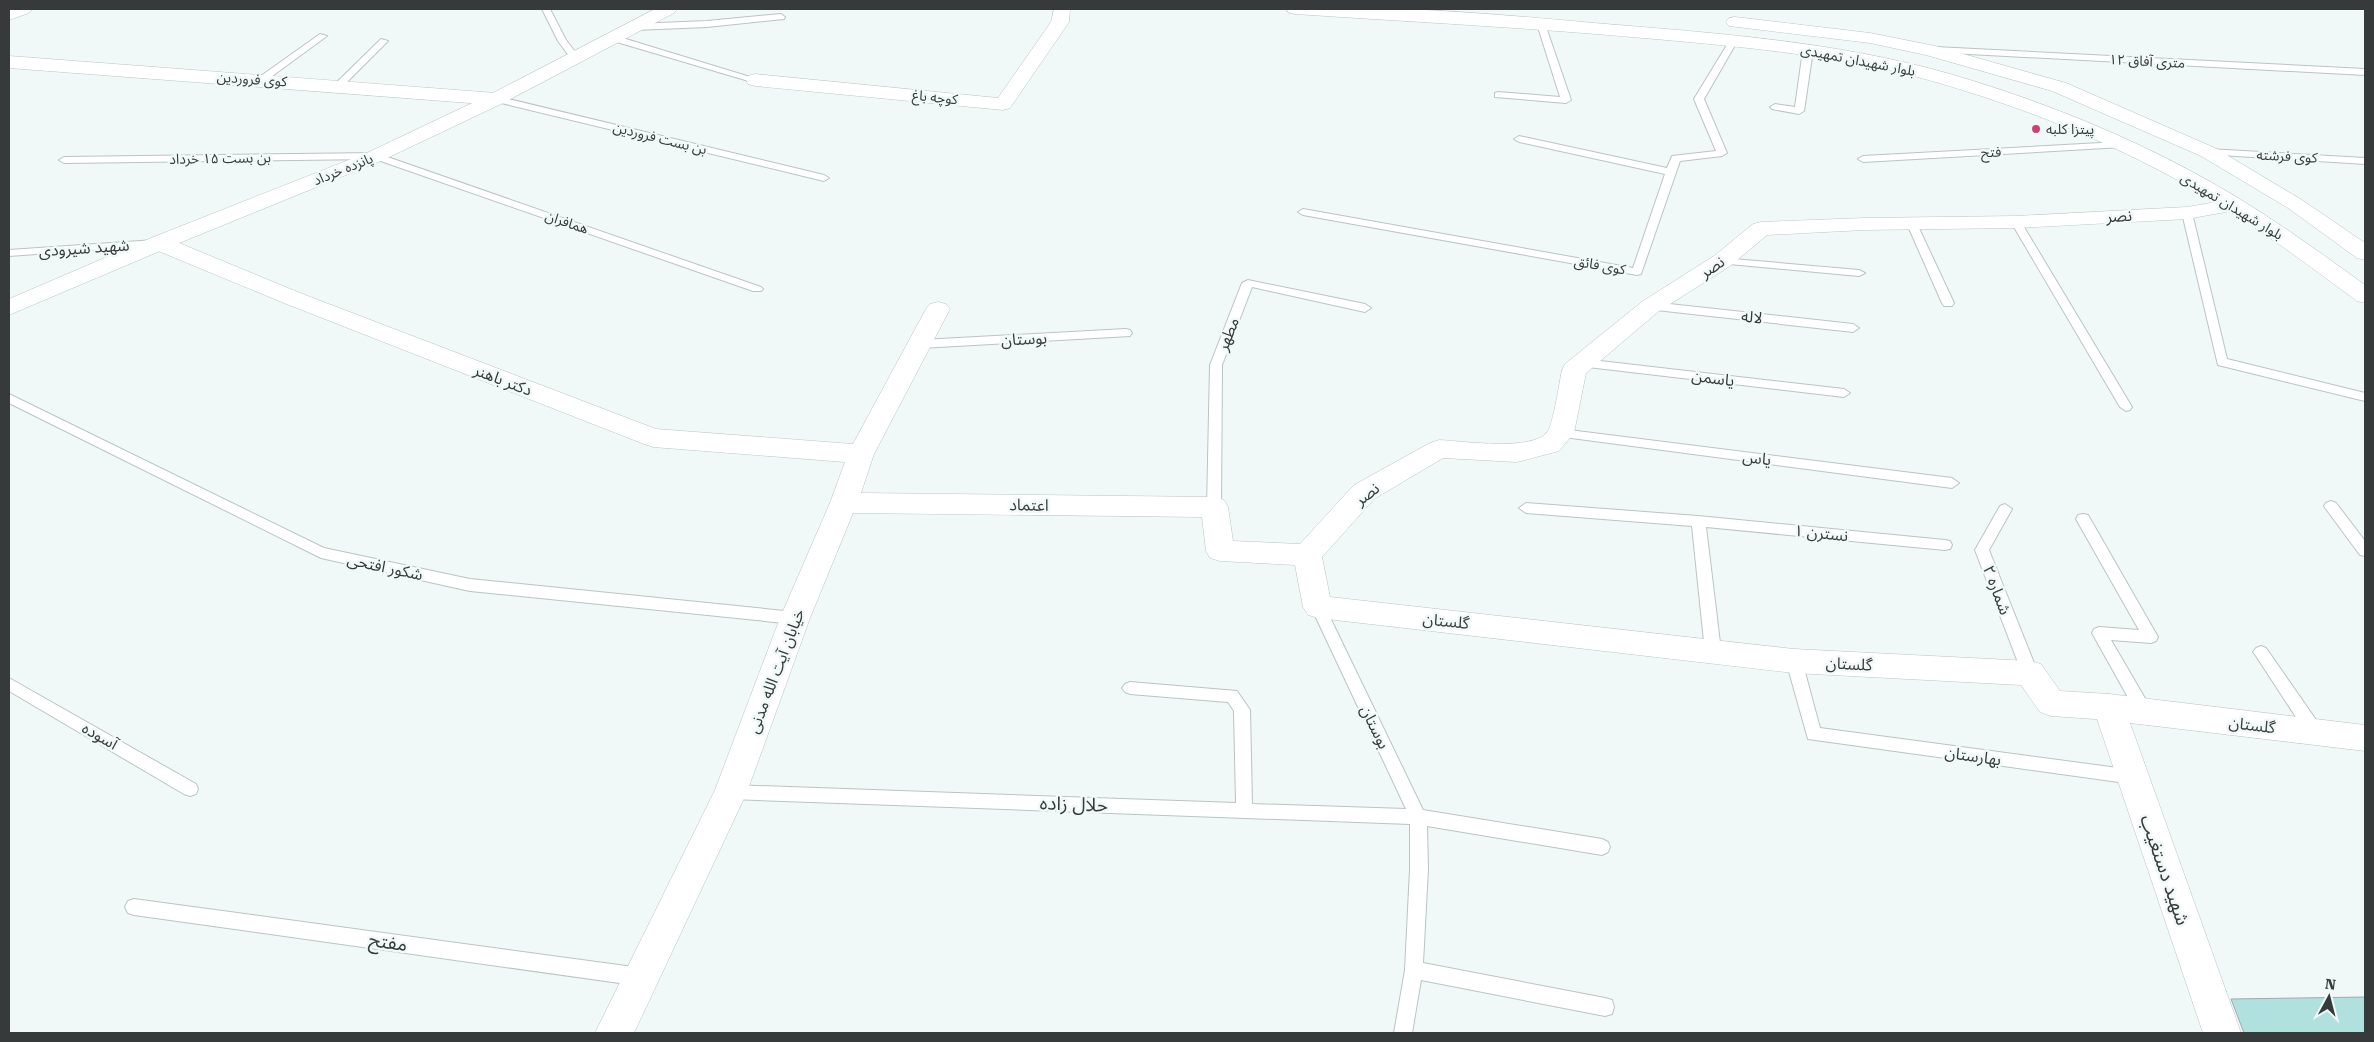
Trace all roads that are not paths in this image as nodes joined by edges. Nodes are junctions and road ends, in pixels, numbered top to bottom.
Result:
1 (23, 9) edge
2 (546, 9) edge
3 (668, 9) edge
4 (1062, 9) edge
5 (1295, 9) edge
6 (9, 15) edge
7 (781, 17) dead end
8 (1717, 20) dead end
9 (1541, 24) junction
10 (635, 27) junction
11 (323, 36) dead end
12 (613, 38) junction
13 (1734, 40) junction
14 (384, 41) dead end
15 (1808, 50) junction
16 (1929, 50) junction
17 (575, 58) junction
18 (9, 62) edge
19 (2365, 72) edge
20 (261, 80) junction
21 (755, 80) joint
22 (338, 85) junction
23 (1498, 95) dead end
24 (496, 99) junction
25 (1775, 107) dead end
26 (1519, 139) dead end
27 (2119, 145) junction
28 (2208, 152) junction
29 (376, 156) junction
30 (1862, 159) dead end
31 (64, 160) dead end
32 (2365, 161) edge
33 (1671, 172) junction
34 (824, 178) dead end
35 (2235, 205) junction
36 (1303, 212) dead end
37 (2187, 213) junction
38 (2016, 222) junction
39 (1912, 224) junction
40 (159, 243) junction
41 (9, 253) edge
42 (2365, 253) edge
43 (1722, 261) junction
44 (1859, 273) dead end
45 (757, 289) dead end
46 (2365, 296) edge
47 (1948, 302) dead end
48 (1652, 306) junction
49 (9, 308) edge
50 (1365, 308) dead end
51 (938, 309) dead end
52 (1853, 328) dead end
53 (1126, 333) dead end
54 (921, 344) junction
55 (1582, 363) junction
56 (1844, 393) dead end
57 (2365, 397) edge
58 (9, 398) edge
59 (2126, 408) dead end
60 (1561, 433) junction
61 (861, 454) junction
62 (1952, 483) dead end
63 (844, 503) junction
64 (2331, 506) dead end
65 (1214, 507) junction
66 (1526, 508) dead end
67 (2005, 509) dead end
68 (2083, 519) dead end
69 (1698, 521) junction
70 (1945, 545) dead end
71 (2365, 551) edge
72 (1307, 555) junction
73 (1318, 607) junction
74 (795, 618) junction
75 (1713, 651) junction
76 (2261, 652) dead end
77 (1794, 661) junction
78 (2030, 673) junction
79 (9, 684) edge
80 (1130, 688) dead end
81 (2109, 707) junction
82 (2145, 712) junction
83 (2315, 733) junction
84 (2365, 738) edge
85 (2132, 778) junction
86 (190, 788) dead end
87 (731, 792) junction
88 (1244, 811) junction
89 (1418, 817) junction
90 (1602, 847) dead end
91 (134, 907) dead end
92 (1414, 970) junction
93 (642, 977) junction
94 (1605, 1008) dead end
95 (614, 1033) edge
96 (1403, 1033) edge
97 (2222, 1033) edge

1 - 6 street
2 - 17 lane
3 - 10 street, پانزده خرداد
4 - 21 street, کوچه باغ
5 - 9 street, بلوار شهیدان تمهیدی
7 - 10 lane
8 - 16 street, بلوار شهیدان تمهیدی
9 - 13 street, بلوار شهیدان تمهیدی
9 - 23 lane
10 - 12 street, پانزده خرداد
11 - 20 lane
12 - 17 street, پانزده خرداد
12 - 21 lane
13 - 15 street, بلوار شهیدان تمهیدی
13 - 33 lane, کوی فائق
14 - 22 lane
15 - 25 lane
15 - 27 street, بلوار شهیدان تمهیدی
16 - 19 lane, ۱۲ متری آفاق
16 - 28 street, بلوار شهیدان تمهیدی
17 - 24 street, پانزده خرداد
18 - 20 street, کوی فروردین
20 - 22 street, کوی فروردین
22 - 24 street, کوی فروردین
24 - 29 street, پانزده خرداد
24 - 34 lane, بن بست فروردین
26 - 33 lane
27 - 30 lane, فتح
27 - 35 street, بلوار شهیدان تمهیدی
28 - 32 lane, کوی فرشته
28 - 42 street, بلوار شهیدان تمهیدی
29 - 31 lane, بن بست ۱۵ خرداد
29 - 40 street, پانزده خرداد
29 - 45 lane, همافران
33 - 36 lane, کوی فائق
35 - 37 street, نصر
35 - 46 street, بلوار شهیدان تمهیدی
37 - 38 street, نصر
37 - 57 lane
38 - 39 street, نصر
38 - 59 lane
39 - 43 street, نصر
39 - 47 lane
40 - 41 lane, شهید شیرودی
40 - 49 street, پانزده خرداد
40 - 61 street, دکتر باهنر
43 - 44 lane
43 - 48 street, نصر
48 - 52 lane, لاله
48 - 55 street, نصر
50 - 65 lane, مطهر
51 - 54 street, خیابان آیت الله مدنی
53 - 54 lane, بوستان
54 - 61 street, خیابان آیت الله مدنی
55 - 56 lane, یاسمن
55 - 60 street, نصر
58 - 74 lane, شکور افتحی
60 - 62 lane, یاس
60 - 72 street, نصر
61 - 63 street, خیابان آیت الله مدنی
63 - 65 street, اعتماد
63 - 74 street, خیابان آیت الله مدنی
64 - 71 lane
65 - 72 street
66 - 69 lane, نسترن ۱
67 - 78 lane, شماره ۲
68 - 82 lane
69 - 70 lane, نسترن ۱
69 - 75 lane
72 - 73 street, بوستان
73 - 75 street, گلستان
73 - 89 lane, بوستان
74 - 87 street, خیابان آیت الله مدنی
75 - 77 street, گلستان
76 - 83 lane
77 - 78 street, گلستان
77 - 85 lane, بهارستان
78 - 81 street, گلستان
79 - 86 lane, آسوده
80 - 88 lane
81 - 82 street, گلستان
81 - 85 street, شهید دستغیب
82 - 83 street, گلستان
83 - 84 street, گلستان
85 - 97 street, شهید دستغیب
87 - 88 lane, حلال زاده
87 - 93 street, خیابان آیت الله مدنی
88 - 89 lane, حلال زاده
89 - 90 lane, حلال زاده
89 - 92 lane, بوستان
91 - 93 lane, مفتح
92 - 94 lane
92 - 96 lane, بوستان
93 - 95 street, خیابان آیت الله مدنی

